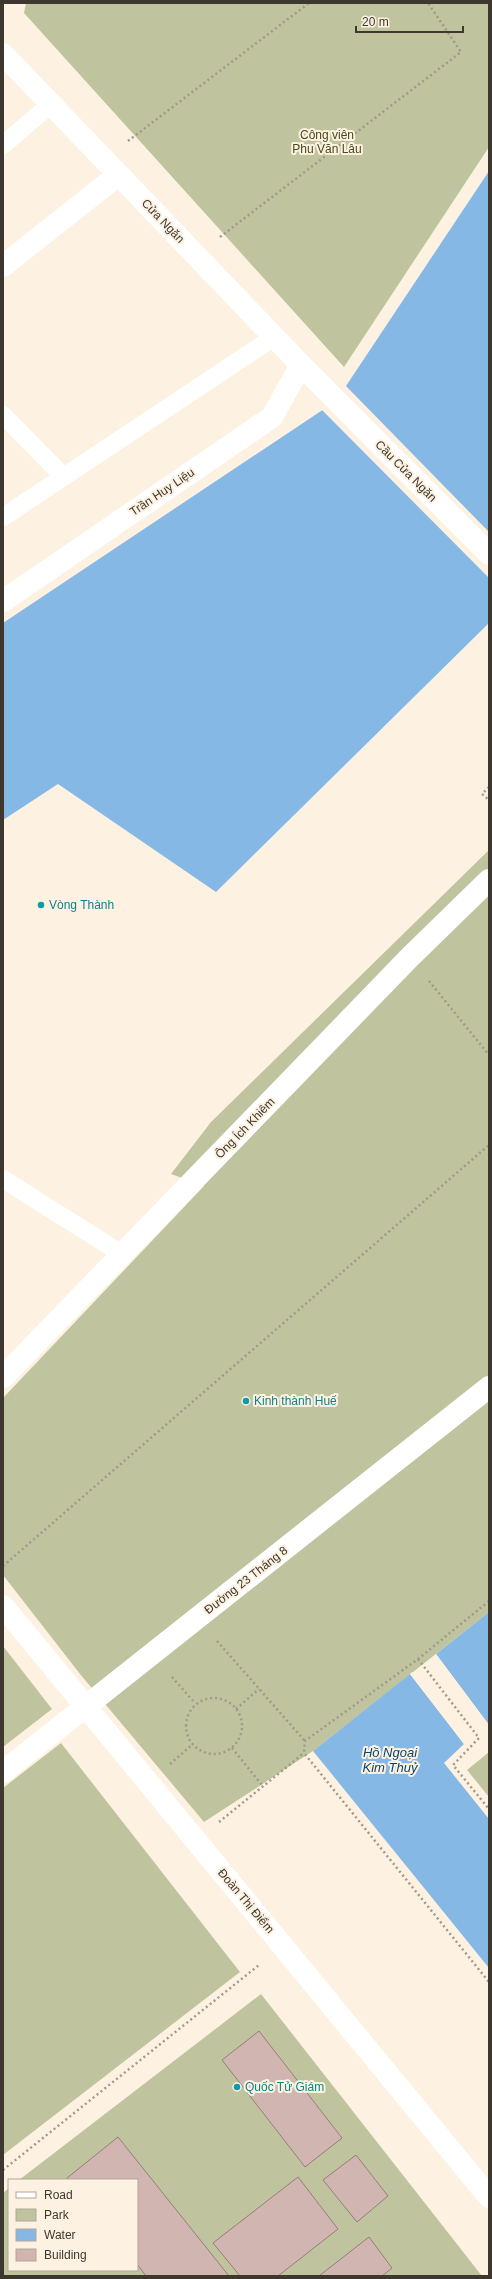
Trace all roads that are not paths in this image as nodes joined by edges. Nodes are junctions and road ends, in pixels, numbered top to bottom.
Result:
1 (3, 54) edge
2 (51, 104) junction
3 (3, 145) edge
4 (111, 167) junction
5 (3, 266) edge
6 (274, 337) junction
7 (301, 365) junction
8 (323, 388) joint
9 (3, 415) edge
10 (63, 476) junction
11 (3, 517) edge
12 (489, 554) edge
13 (3, 601) edge
14 (489, 880) edge
15 (3, 1179) edge
16 (122, 1254) junction
17 (3, 1377) edge
18 (489, 1387) edge
19 (3, 1606) edge
20 (86, 1707) junction
21 (3, 1772) edge
22 (489, 2197) edge

1 - 2 street, Cửa Ngăn
2 - 3 lane
2 - 4 street, Cửa Ngăn
4 - 5 street
4 - 6 street, Cửa Ngăn
6 - 7 street, Cửa Ngăn
6 - 10 lane
7 - 8 street, Cửa Ngăn
7 - 13 street, Trần Huy Liệu
8 - 12 street, Cầu Cửa Ngăn
9 - 10 lane
10 - 11 lane
14 - 16 street, Ông Ích Khiêm
15 - 16 lane
16 - 17 street, Ông Ích Khiêm
18 - 20 street, Đường 23 Tháng 8
19 - 20 street, Đoàn Thị Điểm
20 - 21 street, Đường 23 Tháng 8
20 - 22 street, Đoàn Thị Điểm

